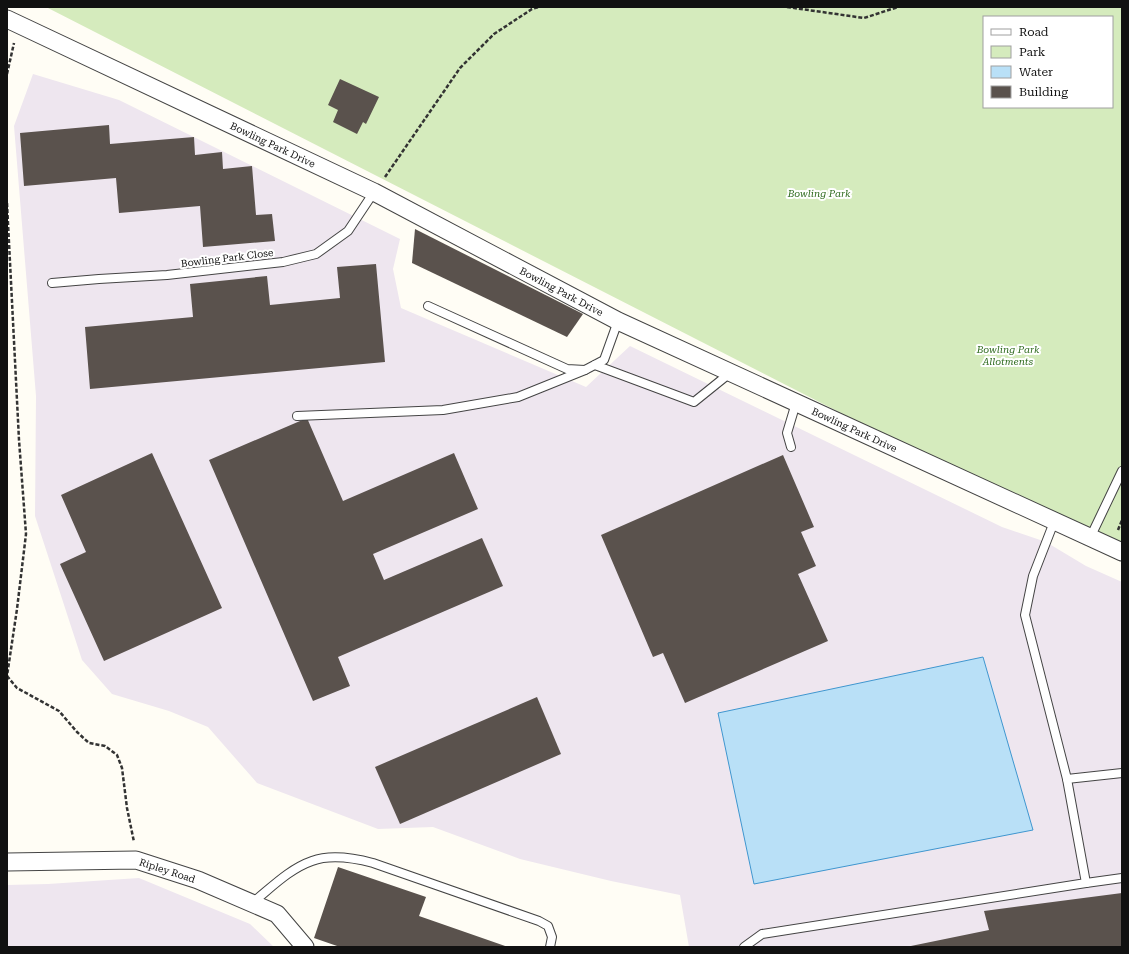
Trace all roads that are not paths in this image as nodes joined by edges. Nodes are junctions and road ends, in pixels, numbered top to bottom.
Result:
1 (13, 21) edge
2 (374, 192) junction
3 (52, 283) dead end
4 (428, 306) dead end
5 (618, 321) junction
6 (595, 365) junction
7 (585, 370) junction
8 (730, 373) junction
9 (796, 403) junction
10 (297, 416) dead end
11 (791, 447) dead end
12 (1122, 471) edge
13 (1054, 522) junction
14 (1090, 538) junction
15 (1122, 552) edge
16 (1122, 773) edge
17 (1067, 779) junction
18 (7, 862) edge
19 (1122, 878) edge
20 (1086, 883) junction
21 (252, 903) junction
22 (305, 947) edge
23 (550, 947) edge
24 (744, 947) edge

1 - 2 street, Bowling Park Drive
2 - 3 lane, Bowling Park Close
2 - 5 street, Bowling Park Drive
4 - 7 lane
5 - 6 lane
5 - 8 street, Bowling Park Drive
6 - 7 lane
6 - 8 lane
7 - 10 lane
8 - 9 street, Bowling Park Drive
9 - 11 lane
9 - 13 street, Bowling Park Drive
12 - 14 lane
13 - 14 street, Bowling Park Drive
13 - 17 lane
14 - 15 street, Bowling Park Drive
16 - 17 lane
17 - 20 lane
18 - 21 street, Ripley Road
19 - 20 lane
20 - 24 lane
21 - 22 street, Ripley Road
21 - 23 lane

